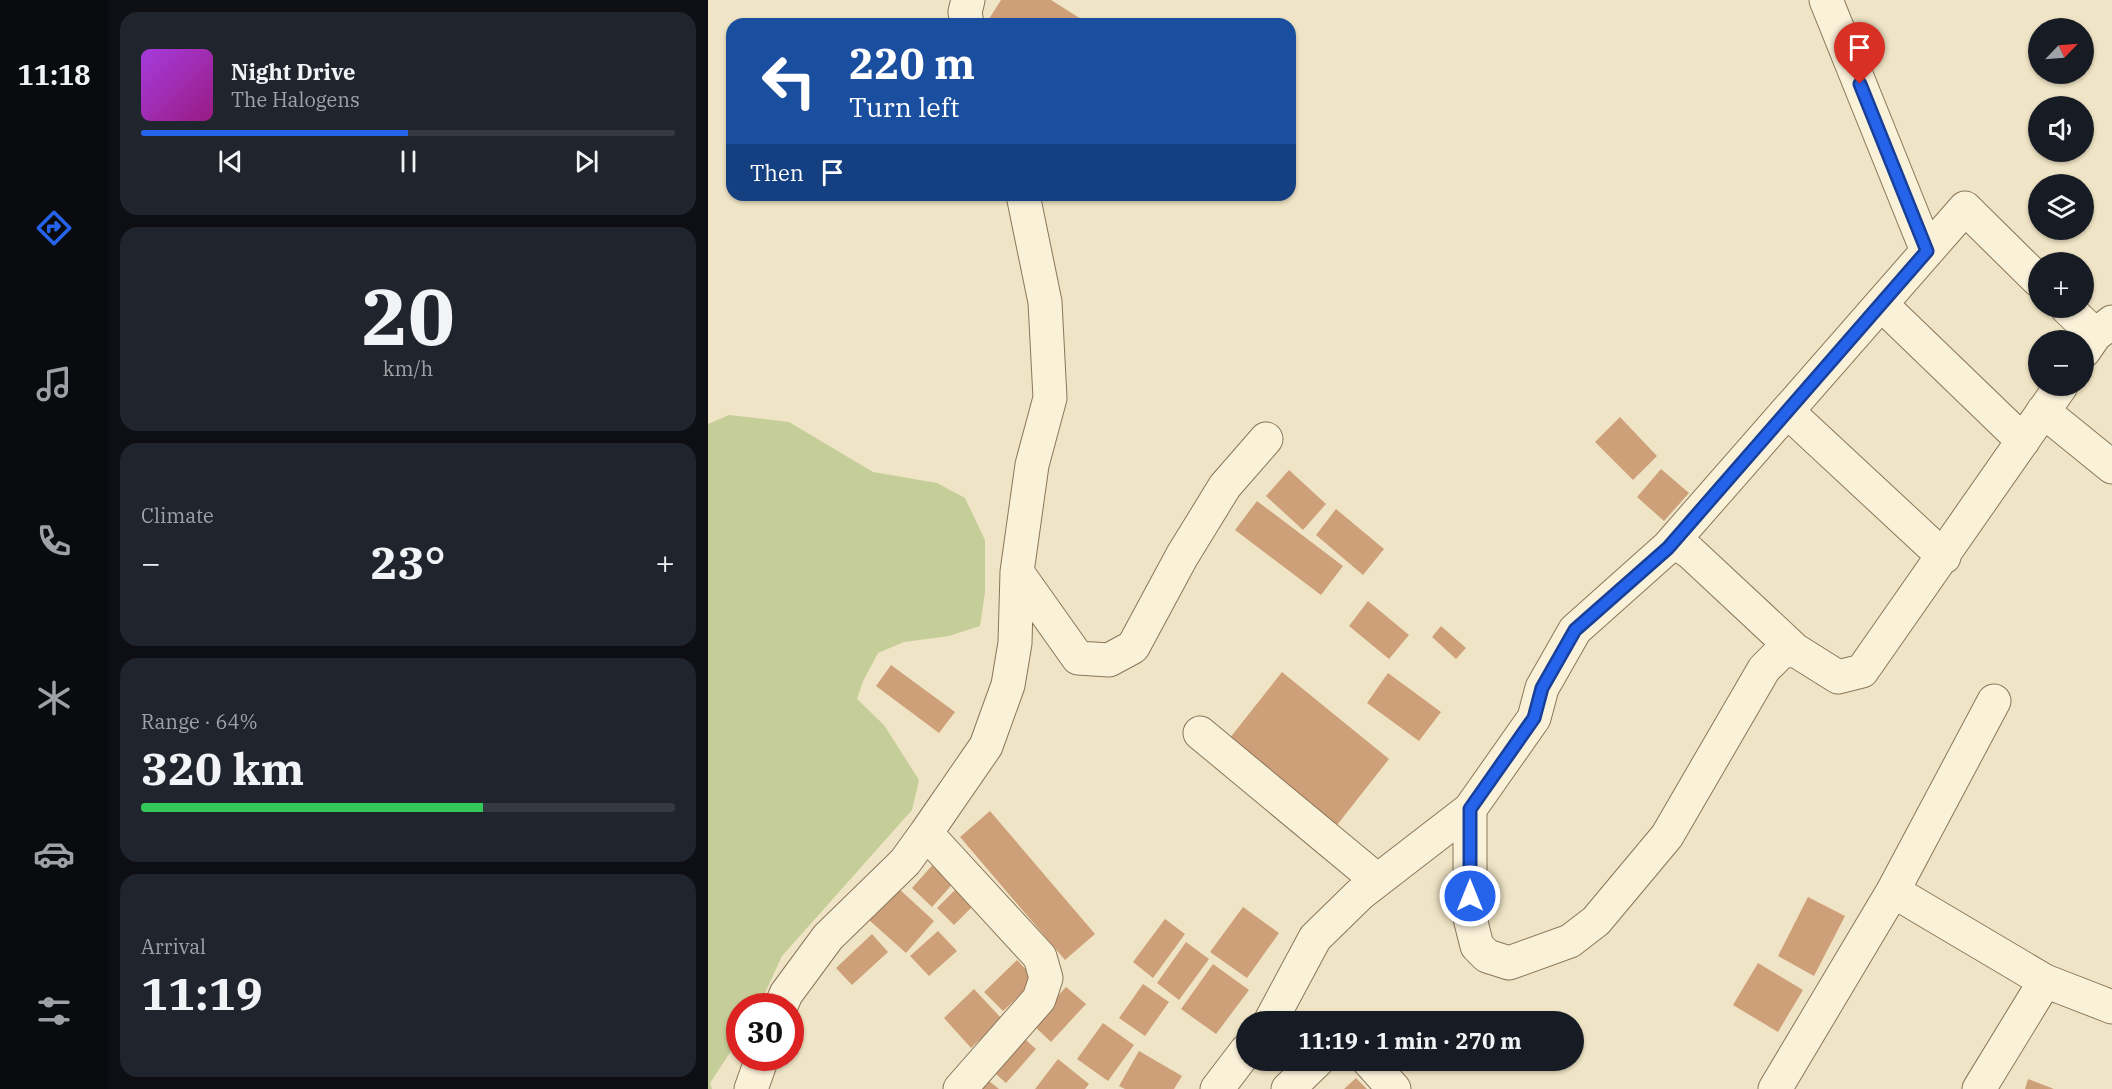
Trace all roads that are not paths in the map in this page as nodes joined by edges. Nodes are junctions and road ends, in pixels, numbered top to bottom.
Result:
1 (968, 0) edge
2 (1826, 0) edge
3 (966, 18) edge
4 (1024, 201) edge
5 (1927, 251) junction
6 (2028, 270) edge
7 (1881, 304) junction
8 (2078, 318) edge
9 (2097, 336) edge
10 (2052, 398) edge
11 (1787, 411) junction
12 (1266, 439) dead end
13 (2023, 441) junction
14 (2112, 467) edge
15 (1668, 548) junction
16 (1944, 557) junction
17 (1017, 572) junction
18 (1795, 650) junction
19 (1994, 701) dead end
20 (1200, 733) dead end
21 (1470, 809) junction
22 (926, 833) junction
23 (1377, 880) junction
24 (1893, 891) junction
25 (2045, 981) junction
26 (787, 993) edge
27 (2112, 1007) edge
28 (1276, 1011) edge
29 (1236, 1064) edge
30 (757, 1071) edge
31 (1307, 1071) edge
32 (1378, 1071) edge
33 (751, 1089) edge
34 (960, 1089) edge
35 (1216, 1089) edge
36 (1288, 1089) edge
37 (1394, 1089) edge
38 (1775, 1089) edge
39 (1979, 1089) edge

1 - 3 street
2 - 5 street
4 - 17 street
5 - 6 street
5 - 7 street
7 - 11 street
7 - 13 street
8 - 9 street
10 - 13 street
10 - 14 street
11 - 15 street
11 - 16 street
12 - 17 street
13 - 16 street
15 - 18 street
15 - 21 street
16 - 18 street
17 - 22 street
18 - 21 street
19 - 24 street
20 - 23 street
21 - 23 street
22 - 26 street
22 - 34 street
23 - 28 street
24 - 25 street
24 - 38 street
25 - 27 street
25 - 39 street
29 - 35 street
30 - 33 street
31 - 36 street
32 - 37 street

